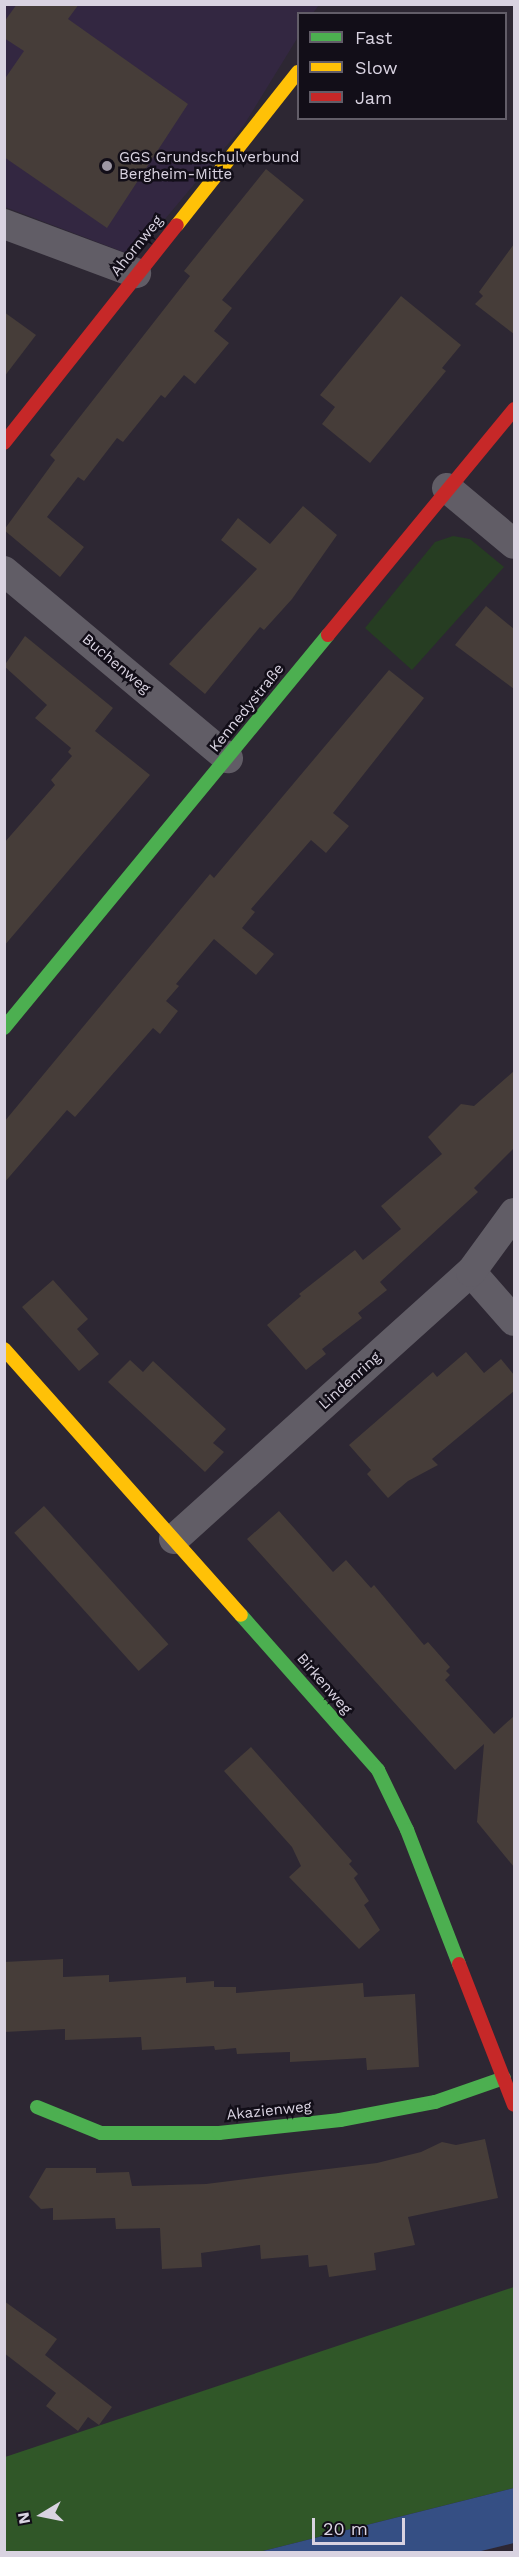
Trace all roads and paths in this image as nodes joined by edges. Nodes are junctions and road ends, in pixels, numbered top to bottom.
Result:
1 (297, 73) edge
2 (4, 225) edge
3 (136, 273) junction
4 (514, 409) edge
5 (4, 443) edge
6 (447, 488) junction
7 (514, 544) edge
8 (4, 571) edge
9 (228, 758) junction
10 (4, 1028) edge
11 (514, 1213) edge
12 (471, 1272) junction
13 (514, 1321) edge
14 (4, 1349) edge
15 (174, 1539) junction
16 (504, 2078) junction
17 (514, 2105) edge
18 (37, 2107) dead end

1 - 3 street, Ahornweg
2 - 3 street
3 - 5 street, Ahornweg
4 - 6 street, Kennedystraße
6 - 7 street
6 - 9 street, Kennedystraße
8 - 9 street, Buchenweg
9 - 10 street, Kennedystraße
11 - 12 street, Lindenring
12 - 13 street
12 - 15 street, Lindenring
14 - 15 street, Birkenweg
15 - 16 street, Birkenweg
16 - 17 street, Birkenweg
16 - 18 street, Akazienweg

